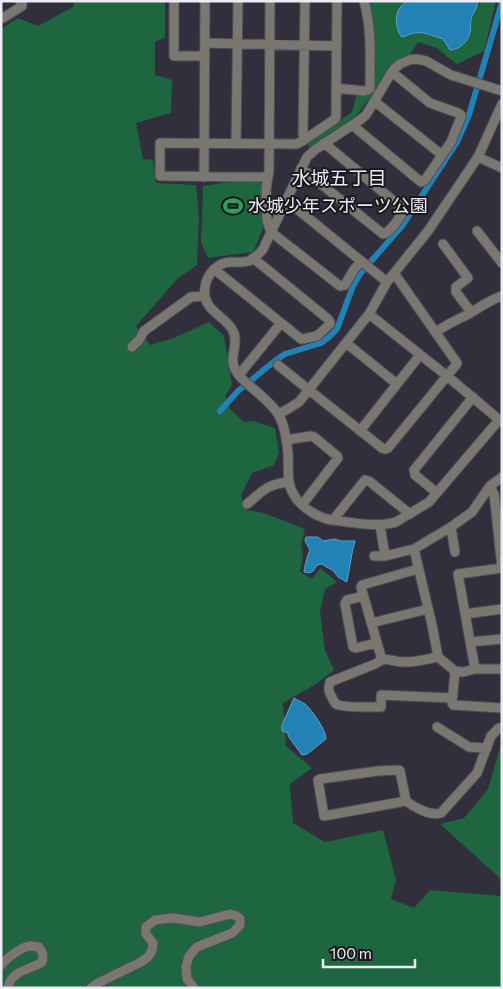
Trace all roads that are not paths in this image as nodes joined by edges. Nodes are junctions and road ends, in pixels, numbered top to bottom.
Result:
1 (20, 1) edge
2 (174, 1) edge
3 (205, 1) edge
4 (238, 1) edge
5 (270, 1) edge
6 (305, 1) edge
7 (338, 1) edge
8 (364, 1) edge
9 (3, 18) dead end
10 (205, 43) junction
11 (237, 44) junction
12 (270, 44) junction
13 (304, 45) junction
14 (337, 46) junction
15 (205, 56) junction
16 (392, 72) junction
17 (336, 88) junction
18 (502, 91) edge
19 (374, 101) junction
20 (502, 104) edge
21 (354, 124) junction
22 (304, 140) junction
23 (204, 143) junction
24 (236, 144) junction
25 (269, 144) junction
26 (324, 144) junction
27 (442, 155) junction
28 (478, 157) junction
29 (301, 168) junction
30 (502, 168) edge
31 (204, 176) junction
32 (267, 177) junction
33 (286, 200) junction
34 (477, 231) dead end
35 (271, 232) junction
36 (443, 244) dead end
37 (253, 258) junction
38 (361, 261) junction
39 (502, 263) edge
40 (214, 269) junction
41 (394, 273) junction
42 (387, 282) junction
43 (205, 296) junction
44 (502, 296) edge
45 (471, 312) junction
46 (368, 314) junction
47 (280, 323) junction
48 (436, 332) junction
49 (346, 344) junction
50 (132, 347) dead end
51 (420, 355) junction
52 (278, 365) dead end
53 (239, 375) junction
54 (447, 376) junction
55 (397, 384) junction
56 (309, 390) junction
57 (473, 397) junction
58 (278, 414) junction
59 (500, 421) edge
60 (360, 430) junction
61 (286, 440) junction
62 (502, 477) edge
63 (288, 482) junction
64 (490, 486) junction
65 (437, 493) junction
66 (247, 504) dead end
67 (302, 504) junction
68 (410, 514) junction
69 (333, 520) junction
70 (380, 525) junction
71 (451, 528) junction
72 (414, 549) junction
73 (455, 552) dead end
74 (374, 556) dead end
75 (385, 556) junction
76 (502, 568) edge
77 (418, 569) junction
78 (364, 598) junction
79 (428, 609) junction
80 (502, 609) edge
81 (465, 614) junction
82 (372, 623) junction
83 (502, 638) edge
84 (470, 642) junction
85 (376, 643) junction
86 (438, 657) junction
87 (382, 660) junction
88 (502, 669) edge
89 (475, 670) junction
90 (455, 671) junction
91 (452, 698) junction
92 (502, 708) edge
93 (436, 727) dead end
94 (502, 728) edge
95 (487, 748) junction
96 (406, 801) junction
97 (1, 965) edge
98 (8, 988) edge
99 (91, 988) edge
100 (194, 988) edge

1 - 9 street
2 - 15 street
3 - 10 street
4 - 11 street
5 - 12 street
6 - 13 street
7 - 14 street
8 - 17 street
10 - 11 street
10 - 15 street
11 - 12 street
11 - 24 street
12 - 13 street
12 - 25 street
13 - 14 street
13 - 22 street
14 - 17 street
15 - 23 street
16 - 18 street
16 - 19 street
16 - 27 street
17 - 22 street
19 - 21 street
19 - 27 street
20 - 28 street
21 - 26 street
21 - 27 street
22 - 25 street
23 - 24 street
23 - 31 street
23 - 31 street
24 - 25 street
25 - 32 street
26 - 29 street
26 - 29 street
28 - 30 street
28 - 41 street
29 - 33 street
31 - 32 street
32 - 35 street
33 - 35 street
33 - 38 street
34 - 39 street
35 - 37 street
35 - 38 street
36 - 45 street
37 - 40 street
37 - 47 street
38 - 42 street
40 - 43 street
40 - 47 street
41 - 42 street
41 - 48 street
42 - 46 street
43 - 50 street
43 - 53 street
44 - 45 street
45 - 48 street
46 - 49 street
46 - 51 street
47 - 53 street
48 - 54 street
49 - 55 street
49 - 56 street
51 - 54 street
51 - 55 street
52 - 56 street
53 - 58 street
54 - 57 street
54 - 60 street
55 - 60 street
56 - 58 street
56 - 60 street
57 - 59 street
57 - 65 street
58 - 61 street
59 - 65 street
61 - 63 street
61 - 67 street
62 - 64 street
63 - 66 street
63 - 67 street
64 - 71 street
64 - 76 street
65 - 68 street
67 - 69 street
68 - 69 street
68 - 70 street
69 - 70 street
70 - 75 street
71 - 72 street
71 - 73 street
72 - 75 street
72 - 77 street
74 - 75 street
76 - 81 street
77 - 78 street
77 - 79 street
78 - 82 street
78 - 85 street
79 - 82 street
79 - 86 street
80 - 81 street
81 - 84 street
82 - 85 street
83 - 84 street
84 - 89 street
85 - 87 street
86 - 87 street
86 - 90 street
87 - 91 street
88 - 89 street
89 - 90 street
90 - 91 street
91 - 92 street
93 - 95 street
94 - 95 street
95 - 96 street
96 - 96 street
97 - 98 street
99 - 100 street

